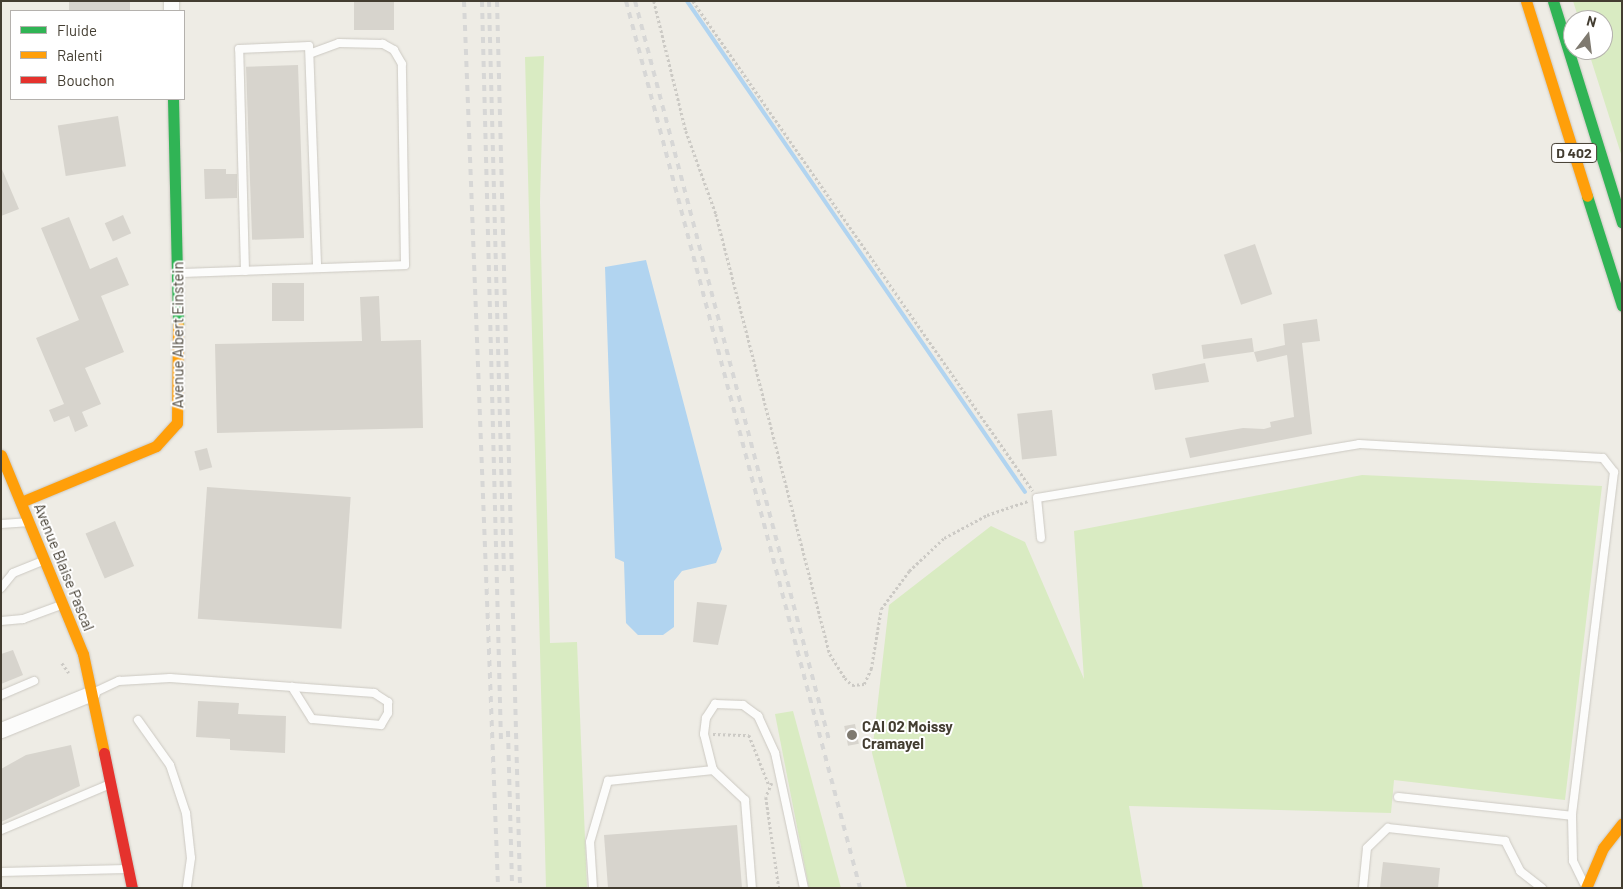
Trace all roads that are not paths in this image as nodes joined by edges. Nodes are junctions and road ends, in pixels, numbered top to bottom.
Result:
1 (1526, 1) edge
2 (1553, 1) edge
3 (312, 53) junction
4 (173, 100) edge
5 (1622, 222) edge
6 (317, 268) junction
7 (245, 271) junction
8 (178, 273) junction
9 (1622, 306) edge
10 (2, 458) edge
11 (21, 502) junction
12 (29, 522) junction
13 (1, 524) edge
14 (1041, 538) dead end
15 (44, 560) junction
16 (1, 588) edge
17 (62, 604) junction
18 (1, 621) edge
19 (34, 682) dead end
20 (292, 687) junction
21 (92, 693) junction
22 (1, 695) edge
23 (138, 720) dead end
24 (1, 730) edge
25 (713, 770) junction
26 (110, 784) junction
27 (1398, 797) dead end
28 (1572, 816) junction
29 (1622, 824) edge
30 (1, 830) edge
31 (128, 868) junction
32 (1, 872) edge
33 (132, 888) edge
34 (187, 888) edge
35 (593, 888) edge
36 (752, 888) edge
37 (804, 888) edge
38 (1363, 888) edge
39 (1542, 888) edge
40 (1586, 888) edge

1 - 9 street, D 402
2 - 5 street, D 402
3 - 6 lane
3 - 6 lane
3 - 7 lane
4 - 8 street, Avenue Albert Einstein
6 - 7 lane
7 - 8 lane
8 - 11 street, Avenue Albert Einstein
10 - 11 street, Avenue Blaise Pascal
11 - 12 street, Avenue Blaise Pascal
12 - 13 lane
12 - 15 street, Avenue Blaise Pascal
14 - 28 lane
15 - 16 lane
15 - 17 street, Avenue Blaise Pascal
17 - 18 lane
17 - 21 street, Avenue Blaise Pascal
19 - 22 lane
20 - 20 lane
20 - 21 lane
21 - 24 street
21 - 26 street, Avenue Blaise Pascal
23 - 34 lane
25 - 35 lane
25 - 36 lane
25 - 37 lane
26 - 30 lane
26 - 31 street, Avenue Blaise Pascal
27 - 28 lane
28 - 40 lane
29 - 40 street
31 - 32 lane
31 - 33 street, Avenue Blaise Pascal
38 - 39 lane

